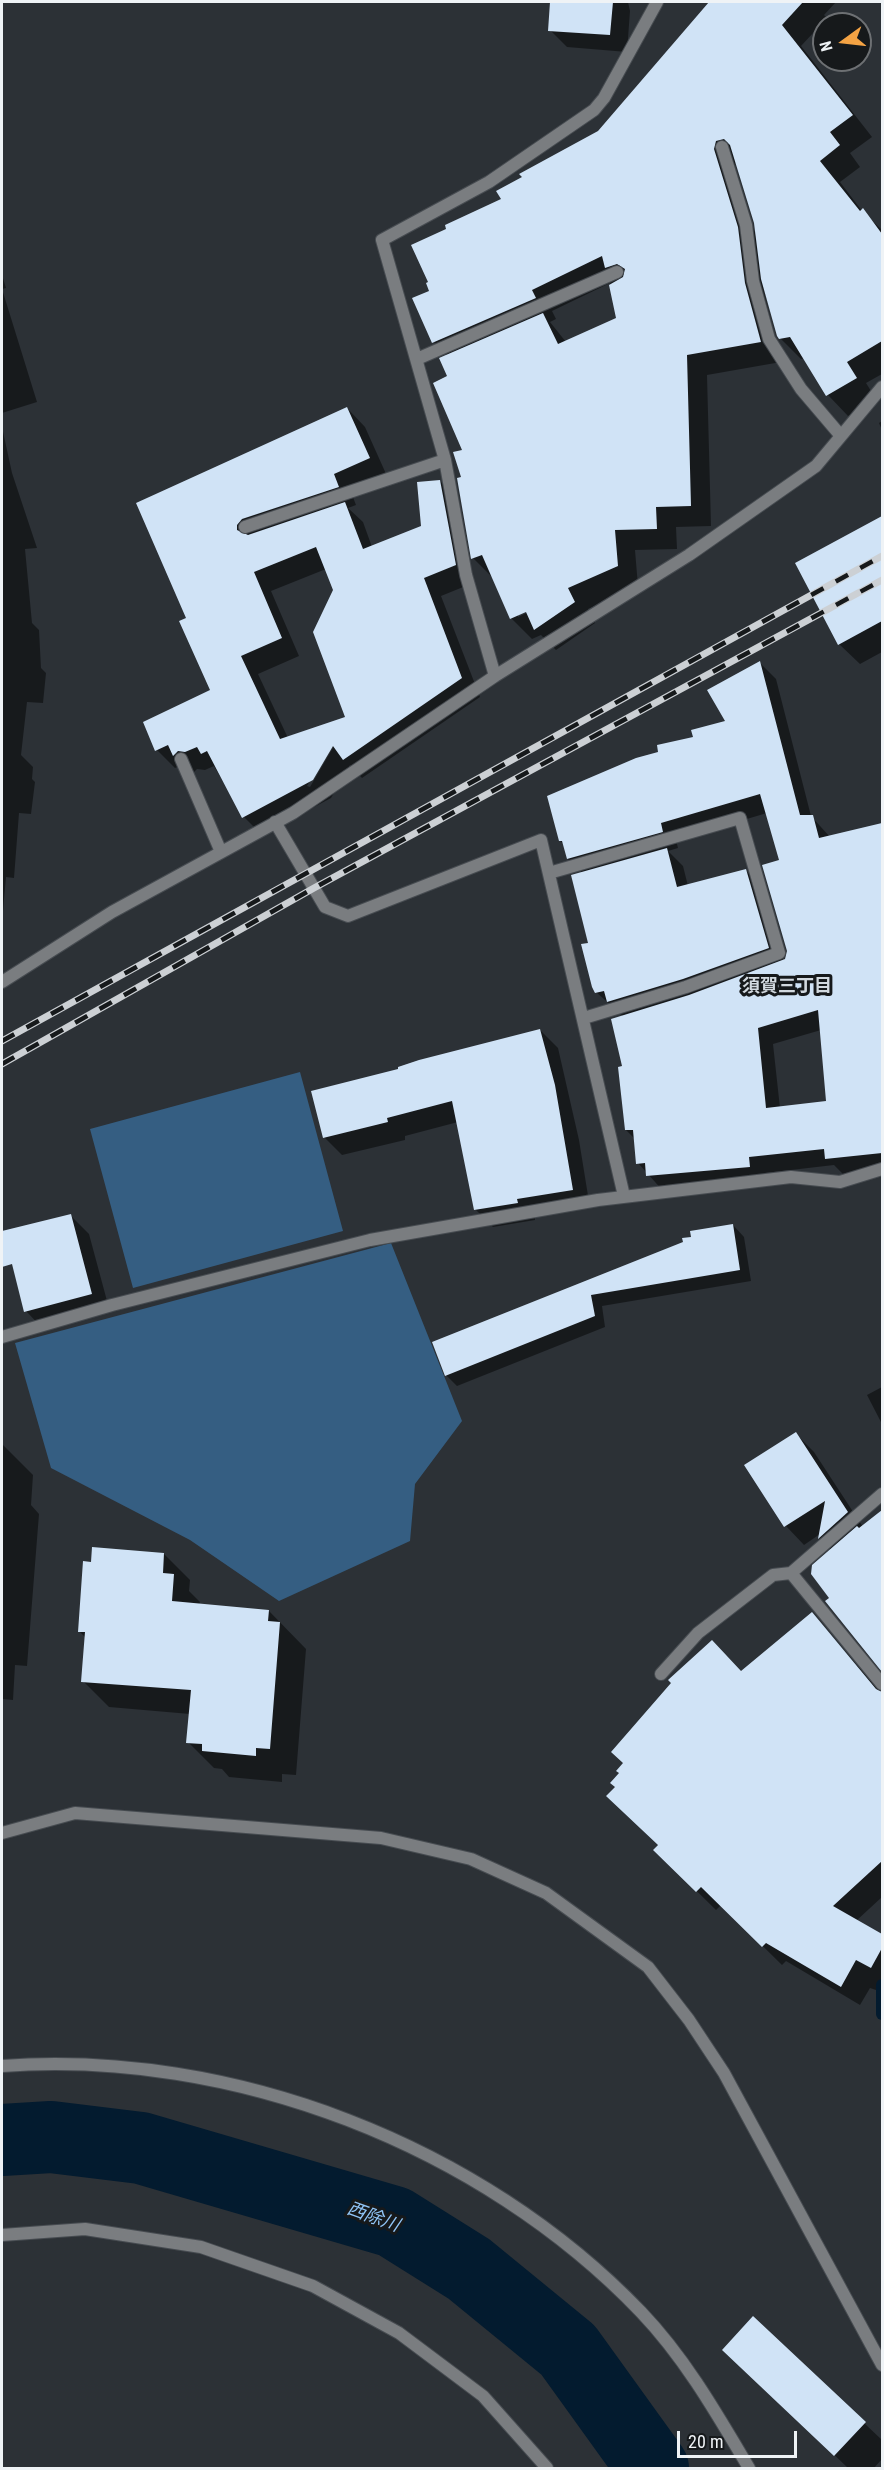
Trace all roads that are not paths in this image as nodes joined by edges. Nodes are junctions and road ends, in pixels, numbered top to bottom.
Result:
1 (657, 2) edge
2 (722, 147) dead end
3 (617, 272) dead end
4 (417, 359) junction
5 (882, 387) edge
6 (841, 436) junction
7 (445, 460) junction
8 (245, 527) dead end
9 (495, 676) junction
10 (181, 759) dead end
11 (275, 822) junction
12 (221, 852) junction
13 (549, 873) junction
14 (2, 982) edge
15 (584, 1018) junction
16 (882, 1169) edge
17 (624, 1196) junction
18 (2, 1337) edge
19 (882, 1494) edge
20 (791, 1573) junction
21 (660, 1674) dead end
22 (882, 1684) edge
23 (2, 1833) edge
24 (2, 2066) edge
25 (2, 2235) edge
26 (882, 2365) edge
27 (547, 2469) edge
28 (749, 2469) edge

1 - 4 street
2 - 6 street
3 - 4 street
4 - 7 street
5 - 6 street
6 - 9 street
7 - 8 street
7 - 9 street
9 - 11 street
10 - 12 street
11 - 12 street
11 - 13 street
12 - 14 street
13 - 15 street
13 - 15 street
15 - 17 street
16 - 17 street
17 - 18 street
19 - 20 street
20 - 21 street
20 - 22 street
23 - 26 street
24 - 28 street
25 - 27 street

